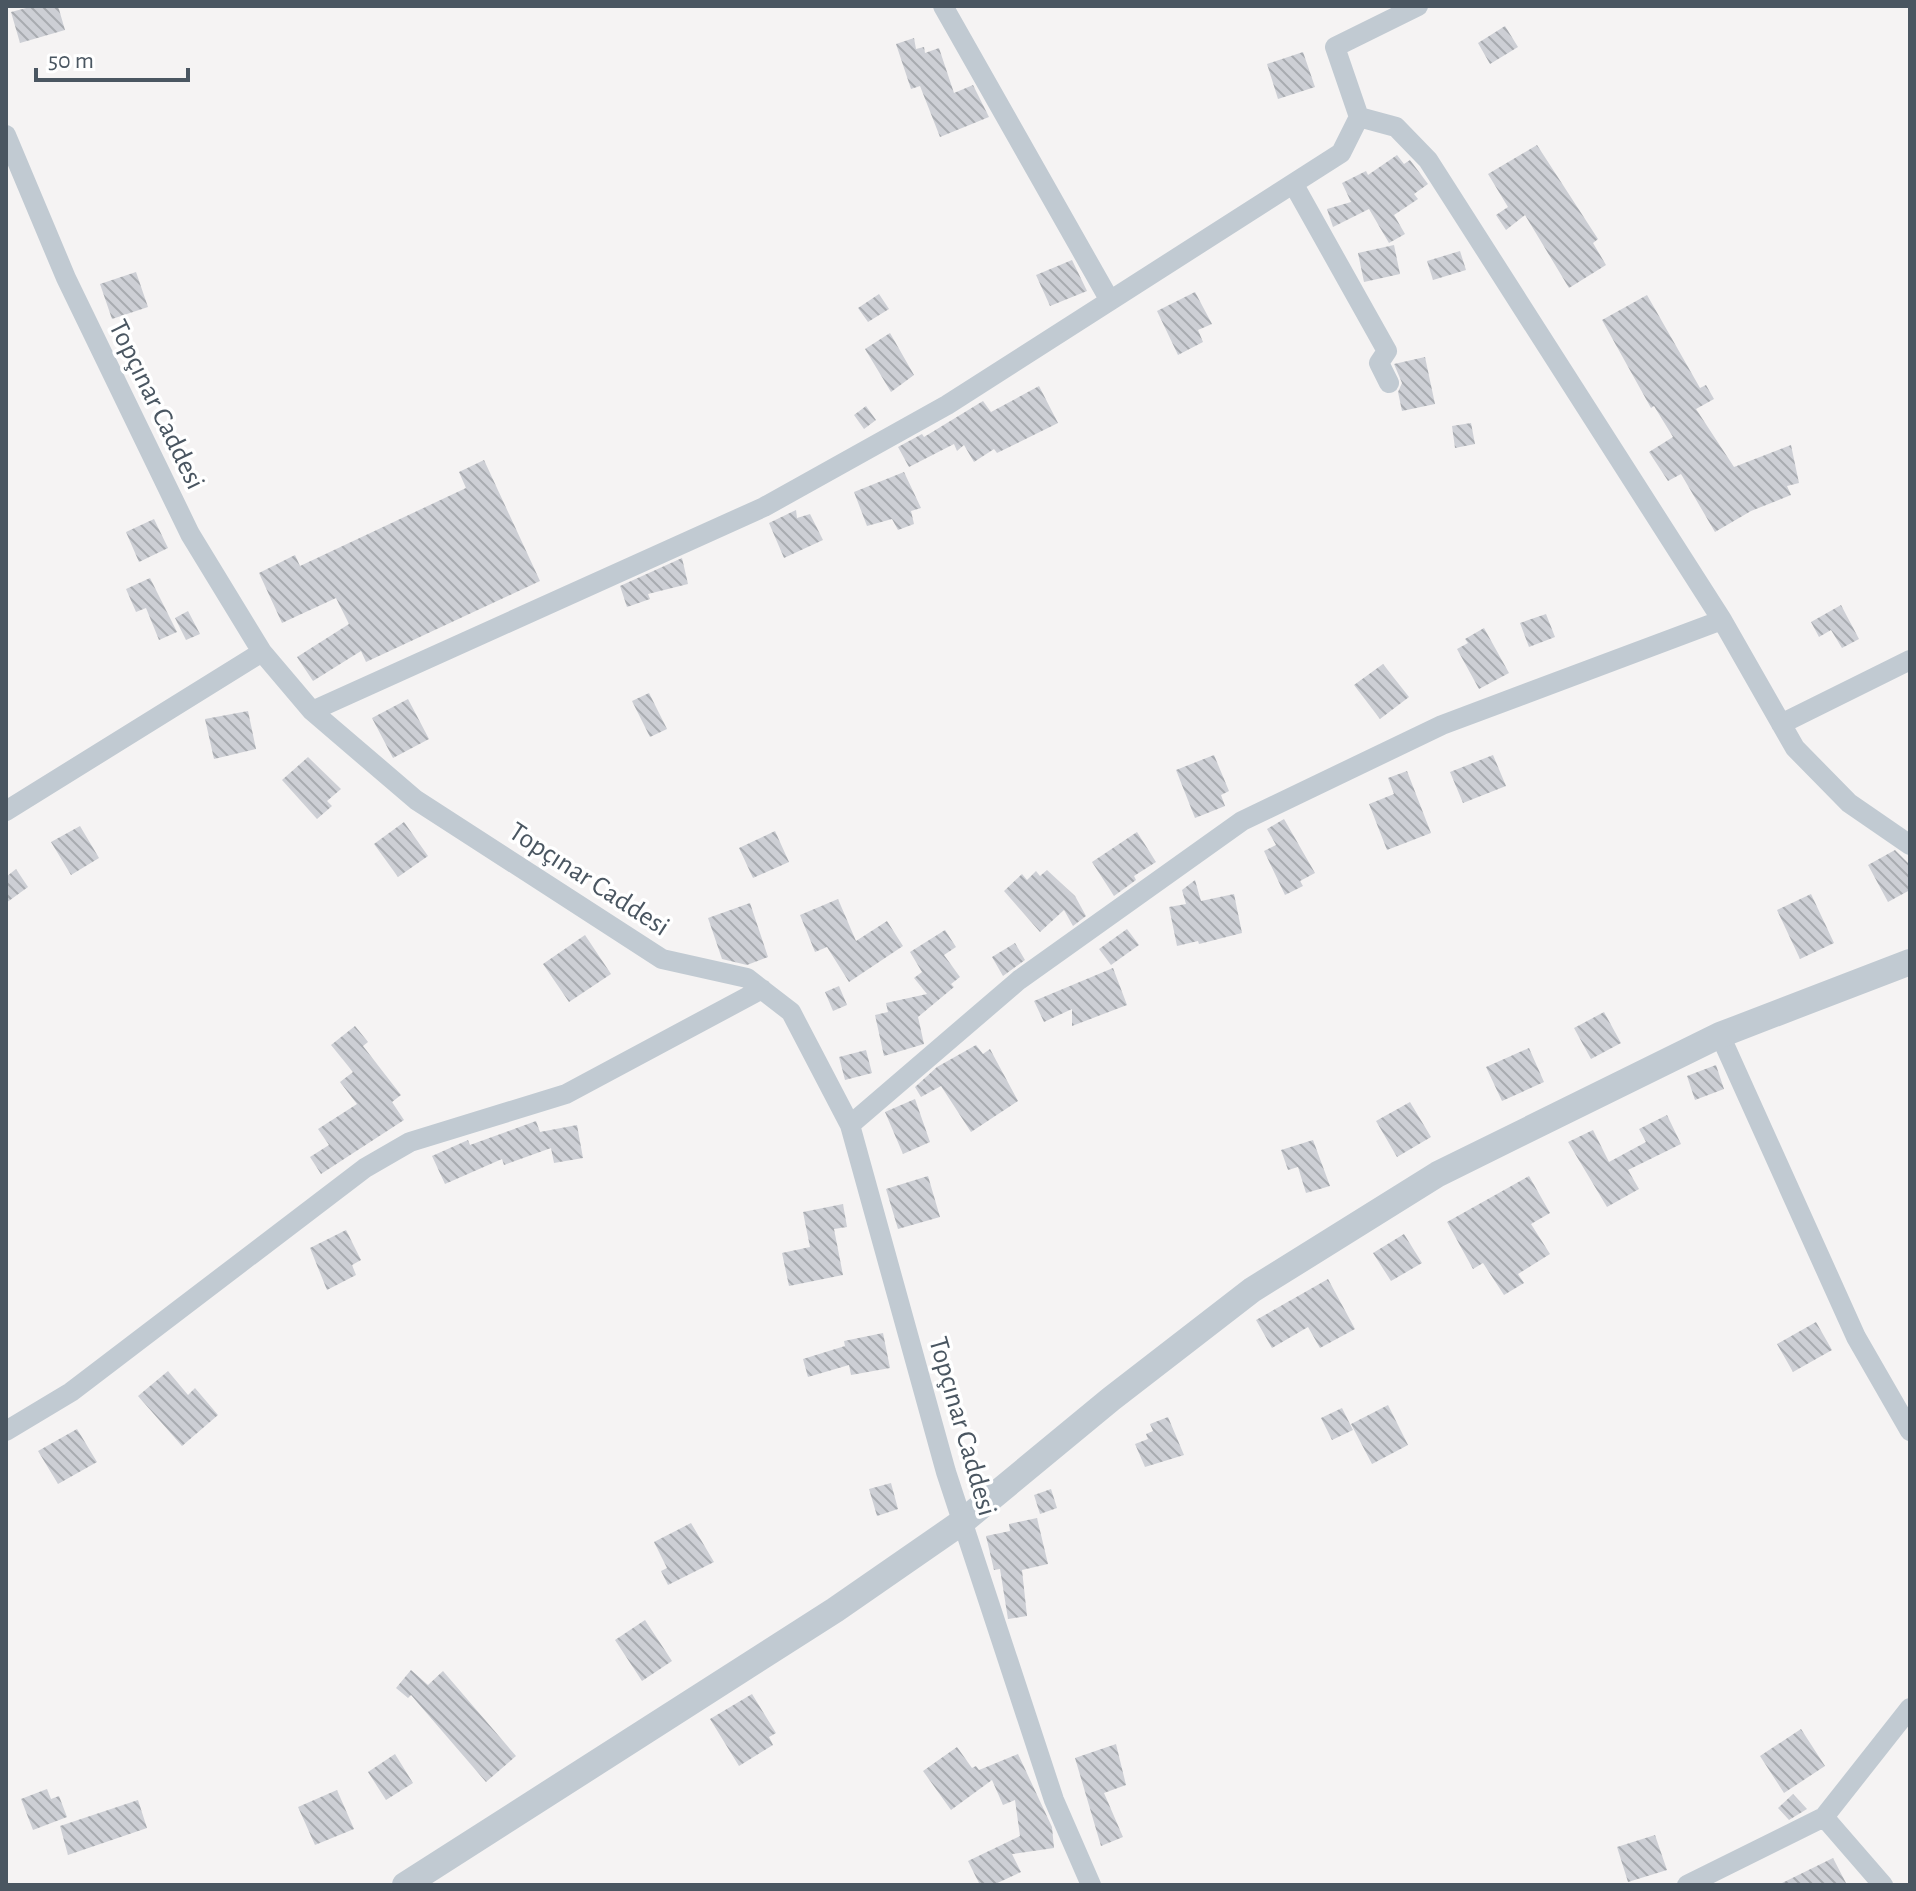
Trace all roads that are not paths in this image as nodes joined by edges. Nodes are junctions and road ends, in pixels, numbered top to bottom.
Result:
1 (943, 6) edge
2 (1418, 6) edge
3 (1359, 117) junction
4 (6, 135) edge
5 (1294, 185) junction
6 (1109, 299) junction
7 (1389, 383) dead end
8 (1722, 620) junction
9 (262, 652) junction
10 (1910, 660) edge
11 (312, 711) junction
12 (1781, 724) junction
13 (6, 811) edge
14 (1910, 845) edge
15 (1910, 962) edge
16 (762, 989) junction
17 (1720, 1035) junction
18 (850, 1125) junction
19 (6, 1431) edge
20 (1910, 1431) edge
21 (962, 1522) junction
22 (1910, 1708) edge
23 (1824, 1817) junction
24 (405, 1885) edge
25 (1091, 1885) edge
26 (1687, 1885) edge
27 (1883, 1885) edge

1 - 6 street
2 - 3 street
3 - 5 street
3 - 8 street
4 - 9 street, Topçınar Caddesi
5 - 6 street
5 - 7 street
6 - 11 street
8 - 12 street
8 - 18 street
9 - 11 street, Topçınar Caddesi
9 - 13 street
10 - 12 street
11 - 16 street, Topçınar Caddesi
12 - 14 street
15 - 17 street
16 - 18 street, Topçınar Caddesi
16 - 19 street
17 - 20 street
17 - 21 street
18 - 21 street, Topçınar Caddesi
21 - 24 street
21 - 25 street, Topçınar Caddesi
22 - 23 street
23 - 26 street
23 - 27 street

